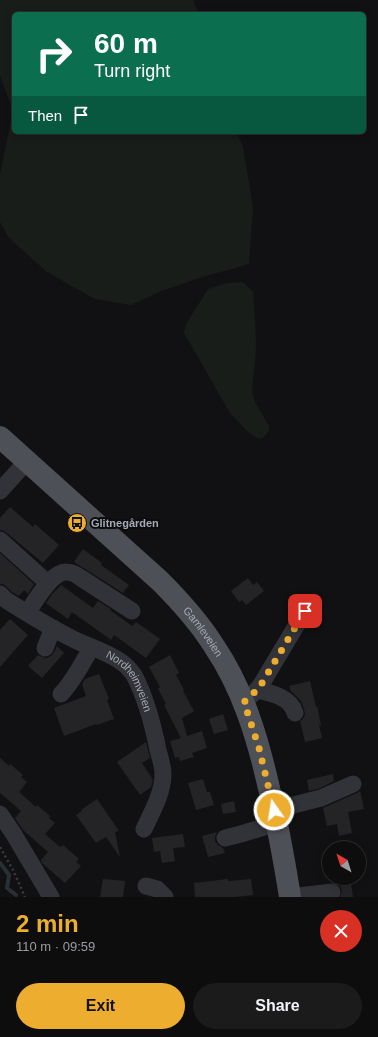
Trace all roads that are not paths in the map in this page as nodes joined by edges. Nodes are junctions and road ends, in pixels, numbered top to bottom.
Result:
1 (0, 437) edge
2 (27, 461) junction
3 (0, 490) edge
4 (0, 540) edge
5 (42, 577) dead end
6 (2, 600) edge
7 (132, 611) dead end
8 (305, 611) dead end
9 (27, 613) junction
10 (53, 628) junction
11 (45, 648) dead end
12 (91, 648) junction
13 (61, 694) dead end
14 (250, 696) junction
15 (295, 713) dead end
16 (353, 784) dead end
17 (0, 814) edge
18 (276, 817) junction
19 (144, 829) dead end
20 (225, 838) dead end
21 (146, 886) dead end
22 (332, 892) dead end
23 (51, 897) edge
24 (165, 897) edge
25 (290, 897) edge

1 - 2 main road, Gamleveien
2 - 3 street
2 - 14 main road, Gamleveien
4 - 5 street
6 - 9 street, Nordheimveien
7 - 9 street
8 - 14 street
9 - 10 street, Nordheimveien
10 - 11 street
10 - 12 street, Nordheimveien
12 - 13 street
12 - 19 street, Nordheimveien
14 - 15 street
14 - 18 main road, Gamleveien
16 - 18 street
17 - 23 street
18 - 20 street
18 - 25 main road, Gamleveien
21 - 24 street
22 - 25 street

